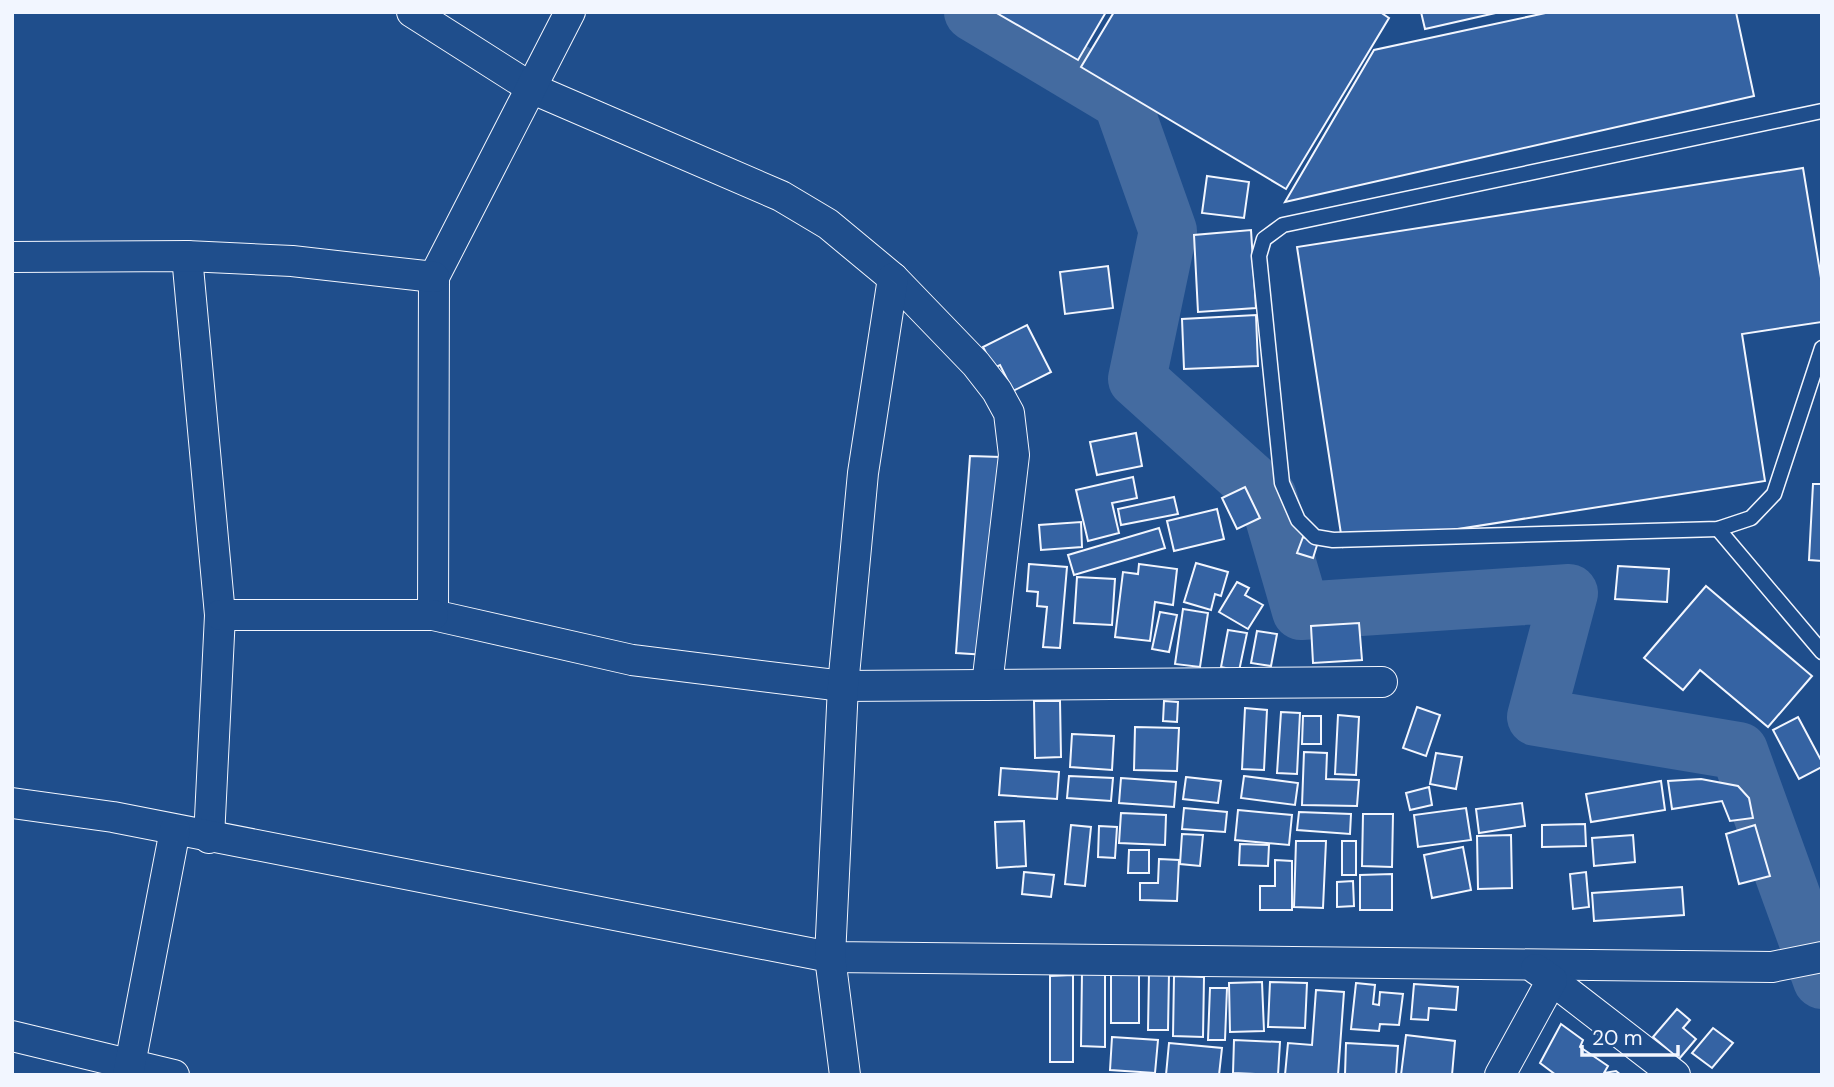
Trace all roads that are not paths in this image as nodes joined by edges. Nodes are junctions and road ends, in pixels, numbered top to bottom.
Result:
1 (412, 12) edge
2 (570, 12) edge
3 (533, 89) junction
4 (1822, 111) edge
5 (187, 256) junction
6 (12, 257) edge
7 (435, 277) junction
8 (892, 278) junction
9 (1822, 348) edge
10 (1718, 529) junction
11 (220, 615) junction
12 (433, 615) junction
13 (1822, 652) edge
14 (1382, 682) dead end
15 (987, 685) junction
16 (843, 686) junction
17 (12, 803) edge
18 (175, 830) junction
19 (209, 838) junction
20 (830, 957) junction
21 (1822, 957) edge
22 (1541, 972) junction
23 (12, 1036) edge
24 (129, 1070) edge
25 (174, 1075) edge
26 (845, 1075) edge
27 (1500, 1075) edge
28 (1675, 1075) edge

1 - 3 street
2 - 3 street
3 - 7 street
3 - 8 street
4 - 10 lane
5 - 6 street
5 - 7 street
5 - 11 street
7 - 12 street
8 - 15 street
8 - 16 street
9 - 10 lane
10 - 13 lane
11 - 12 street
11 - 19 street
12 - 16 street
14 - 15 street
15 - 16 street
16 - 20 street
17 - 18 street
18 - 19 street
18 - 24 street
19 - 20 street
20 - 22 street
20 - 26 street
21 - 22 street
22 - 27 street
22 - 28 street
23 - 24 street
24 - 25 street

